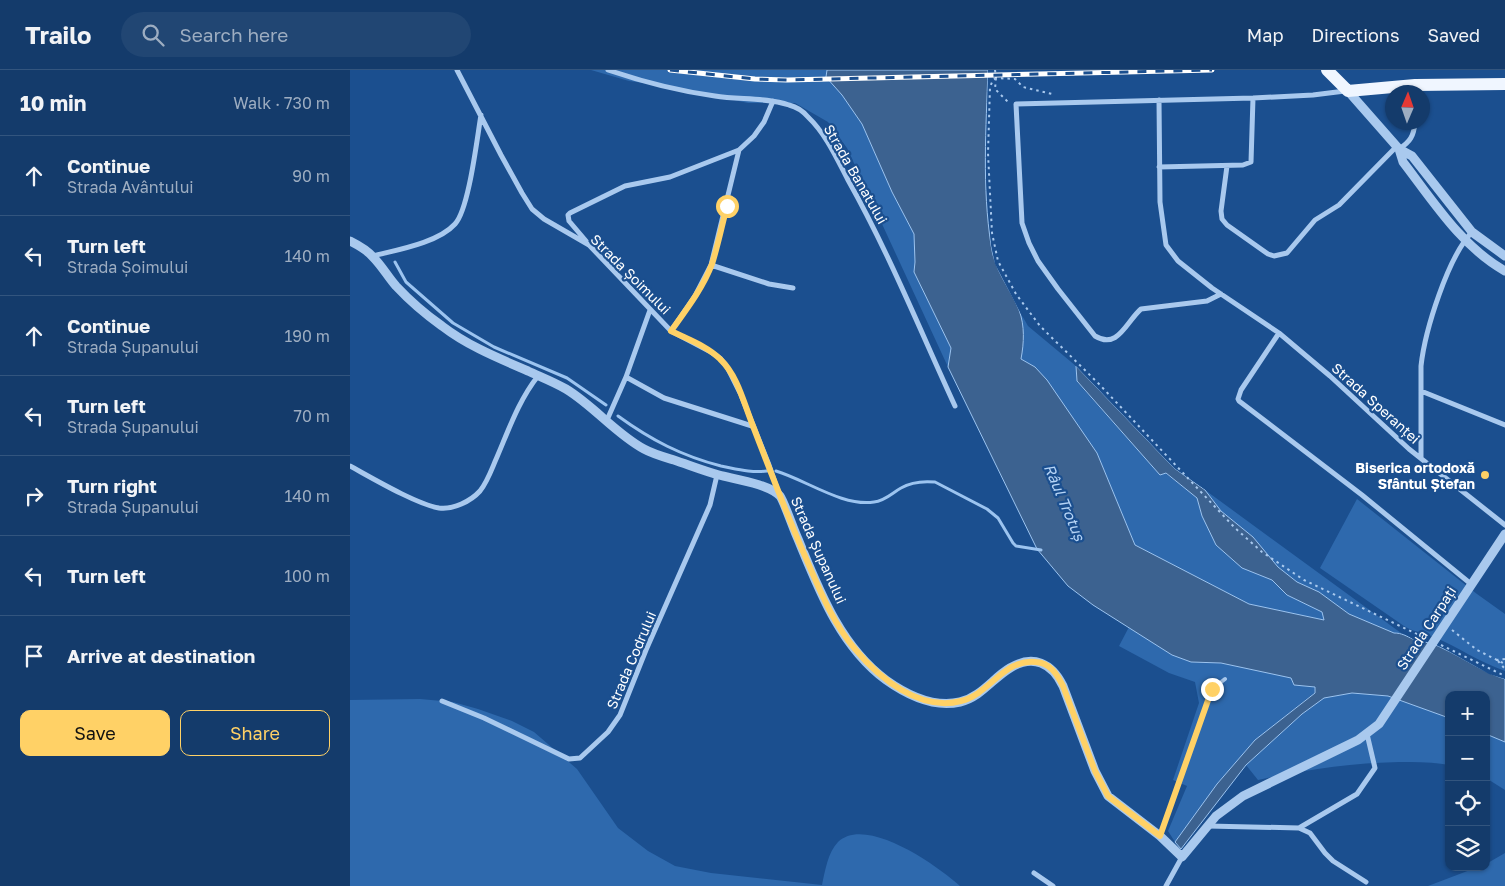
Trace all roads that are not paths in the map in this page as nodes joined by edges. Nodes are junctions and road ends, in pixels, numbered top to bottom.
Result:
1 (458, 70) edge
2 (608, 70) edge
3 (1327, 70) edge
4 (1505, 84) edge
5 (1430, 88) edge
6 (1385, 90) edge
7 (1348, 91) junction
8 (1253, 98) junction
9 (1159, 100) junction
10 (773, 101) junction
11 (481, 115) junction
12 (1414, 130) edge
13 (1398, 148) junction
14 (739, 150) junction
15 (1227, 166) junction
16 (1160, 167) junction
17 (1472, 232) junction
18 (1464, 240) junction
19 (350, 241) edge
20 (589, 246) junction
21 (372, 256) junction
22 (1505, 256) edge
23 (712, 265) junction
24 (1505, 271) edge
25 (793, 288) dead end
26 (1221, 294) junction
27 (650, 310) junction
28 (671, 331) junction
29 (1279, 333) junction
30 (538, 376) junction
31 (626, 377) junction
32 (1421, 391) junction
33 (954, 406) dead end
34 (607, 420) junction
35 (1505, 425) edge
36 (752, 426) junction
37 (1421, 457) junction
38 (350, 466) edge
39 (717, 475) junction
40 (780, 496) junction
41 (1505, 526) edge
42 (1505, 534) edge
43 (1471, 584) junction
44 (1225, 679) dead end
45 (442, 701) dead end
46 (1367, 734) junction
47 (1207, 826) junction
48 (1299, 828) junction
49 (1160, 836) junction
50 (1182, 857) junction
51 (1034, 873) dead end
52 (1366, 882) dead end
53 (1053, 886) edge
54 (1166, 886) edge

1 - 11 street, Strada Șoimului
2 - 10 street, Strada Banatului
3 - 7 main road
4 - 5 main road
6 - 7 main road
7 - 8 street
7 - 13 street
8 - 9 street
8 - 15 street
9 - 16 street, Strada Speranței
9 - 26 street
10 - 14 street
10 - 33 street, Strada Banatului
11 - 20 street, Strada Șoimului
11 - 21 street
12 - 13 street
13 - 15 street
13 - 17 street
13 - 18 street
14 - 20 street
14 - 23 street
15 - 16 street
16 - 26 street, Strada Speranței
17 - 18 street
17 - 22 street
18 - 24 street
18 - 32 street
19 - 21 street, Strada Șupanului
20 - 27 street, Strada Șoimului
21 - 30 street, Strada Șupanului
23 - 25 street
23 - 28 street
26 - 29 street, Strada Speranței
27 - 28 street, Strada Șoimului
27 - 31 street
28 - 36 street, Strada Șoimului
29 - 37 street, Strada Speranței
29 - 43 street
30 - 34 street, Strada Șupanului
30 - 38 street
31 - 34 street
31 - 36 street
32 - 35 street
32 - 37 street
34 - 39 street, Strada Șupanului
36 - 40 street, Strada Șoimului
37 - 41 street, Strada Speranței
39 - 40 street, Strada Șupanului
39 - 45 street, Strada Codrului
40 - 49 street, Strada Șupanului
42 - 43 street, Strada Carpați
43 - 46 street, Strada Carpați
44 - 49 lane
46 - 47 street, Strada Carpați
46 - 48 street
47 - 48 street
47 - 50 street, Strada Carpați
48 - 52 street
49 - 50 street, Strada Șupanului
50 - 54 street
51 - 53 street

